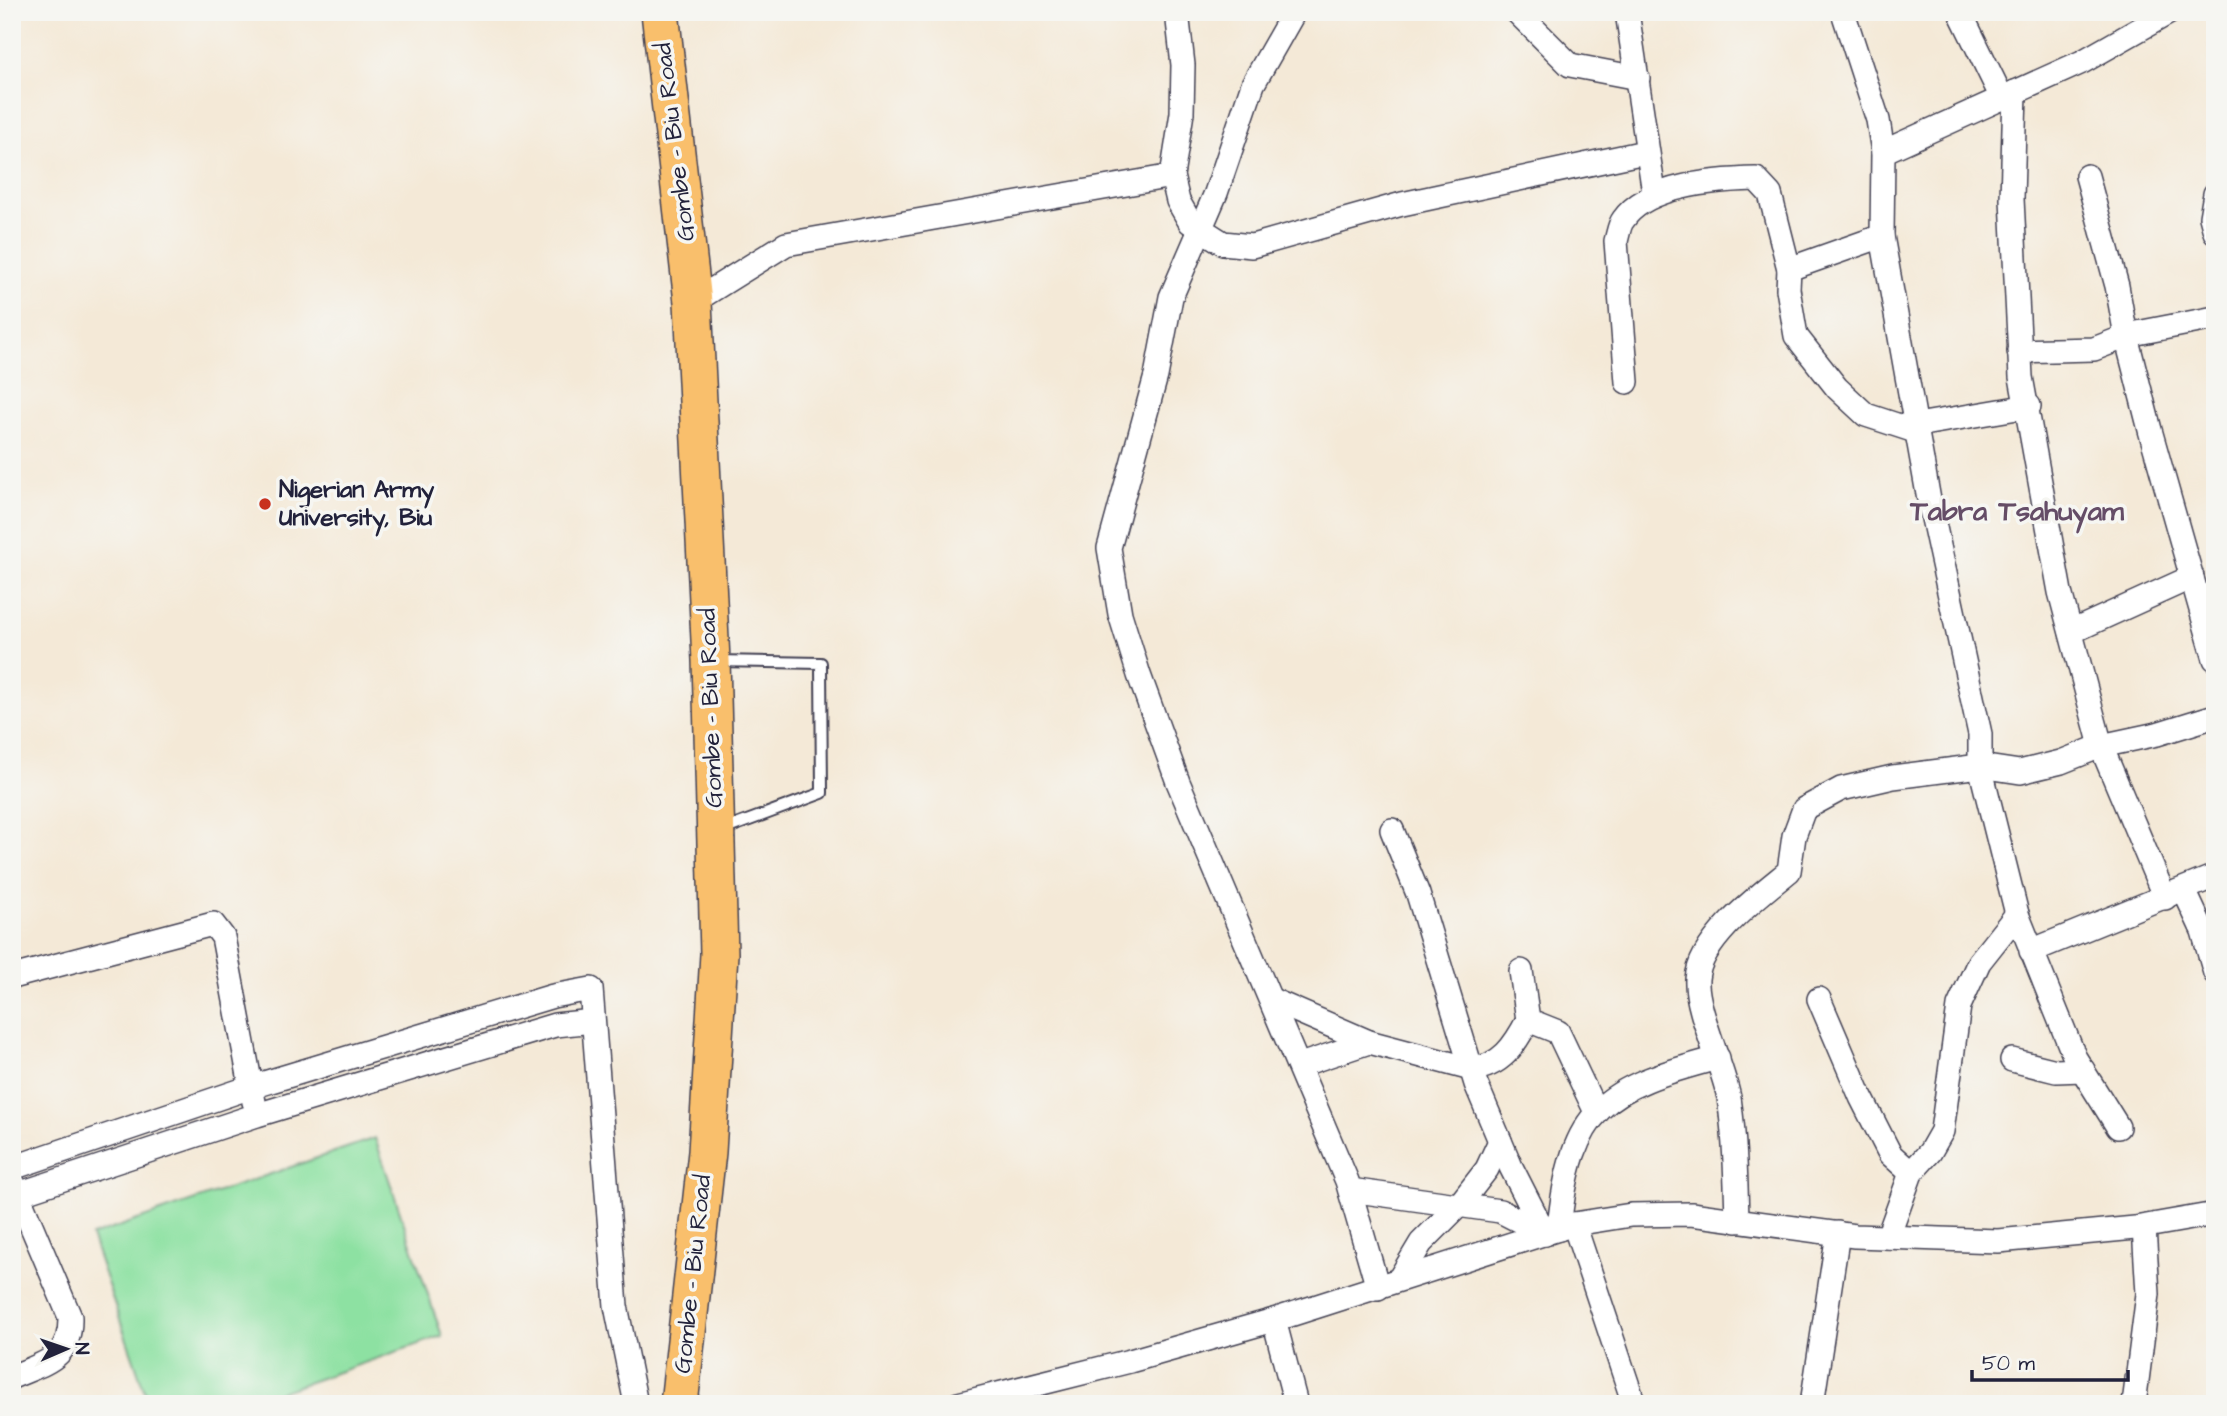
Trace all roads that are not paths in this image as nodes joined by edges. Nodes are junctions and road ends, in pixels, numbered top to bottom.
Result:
1 (660, 12) edge
2 (1177, 12) edge
3 (1294, 12) edge
4 (1517, 12) edge
5 (1627, 12) edge
6 (1843, 12) edge
7 (1960, 12) edge
8 (2170, 12) edge
9 (1638, 78) junction
10 (2008, 95) junction
11 (1645, 152) junction
12 (1883, 152) junction
13 (1172, 176) junction
14 (2087, 176) dead end
15 (1654, 193) junction
16 (2215, 194) edge
17 (1200, 229) junction
18 (2215, 232) edge
19 (1882, 236) junction
20 (1789, 269) junction
21 (693, 302) junction
22 (2215, 318) edge
23 (2126, 336) junction
24 (2020, 351) junction
25 (1627, 382) dead end
26 (2029, 406) junction
27 (1917, 428) junction
28 (2192, 577) junction
29 (2071, 632) junction
30 (2215, 659) edge
31 (711, 660) junction
32 (2215, 716) edge
33 (2101, 746) junction
34 (1980, 766) junction
35 (1392, 831) dead end
36 (715, 833) junction
37 (2215, 876) edge
38 (2174, 894) junction
39 (2017, 914) junction
40 (2031, 951) junction
41 (1521, 971) dead end
42 (2215, 972) edge
43 (12, 977) edge
44 (1819, 999) dead end
45 (1272, 1000) junction
46 (1528, 1020) junction
47 (593, 1021) junction
48 (1369, 1042) junction
49 (1718, 1058) junction
50 (2011, 1060) dead end
51 (1300, 1065) junction
52 (1471, 1069) junction
53 (2083, 1070) junction
54 (251, 1087) junction
55 (1597, 1112) junction
56 (257, 1115) junction
57 (2118, 1127) dead end
58 (1500, 1141) junction
59 (12, 1168) edge
60 (1911, 1173) junction
61 (15, 1187) edge
62 (1350, 1190) junction
63 (1459, 1205) junction
64 (2215, 1214) edge
65 (1737, 1221) junction
66 (2144, 1227) junction
67 (1559, 1229) junction
68 (1838, 1233) junction
69 (1888, 1237) junction
70 (1400, 1278) junction
71 (1378, 1287) junction
72 (1274, 1320) junction
73 (12, 1377) edge
74 (636, 1404) edge
75 (679, 1404) edge
76 (958, 1404) edge
77 (1296, 1404) edge
78 (1634, 1404) edge
79 (1812, 1404) edge
80 (2134, 1404) edge

1 - 21 main road, Gombe - Biu Road
2 - 13 street
3 - 17 street
4 - 9 street
5 - 9 street
6 - 12 street
7 - 10 street
8 - 10 street
9 - 11 street
10 - 12 street
10 - 24 street
11 - 15 street
11 - 17 street
12 - 19 street
13 - 17 street
13 - 21 street
14 - 23 street
15 - 20 street
15 - 25 street
16 - 18 street
17 - 45 street
19 - 20 street
19 - 27 street
20 - 27 street
21 - 31 main road, Gombe - Biu Road
22 - 23 street
23 - 24 street
23 - 28 street
24 - 26 street
26 - 27 street
26 - 29 street
27 - 34 street
28 - 29 street
28 - 30 street
29 - 33 street
31 - 36 main road, Gombe - Biu Road
31 - 36 lane
32 - 33 street
33 - 34 street
33 - 38 street
34 - 39 street
34 - 49 street
35 - 52 street
36 - 75 main road, Gombe - Biu Road
37 - 38 street
38 - 40 street
38 - 42 street
39 - 40 street
39 - 60 street
40 - 53 street
41 - 46 street
43 - 54 street
44 - 60 street
45 - 48 street
45 - 51 street
46 - 52 street
46 - 55 street
47 - 54 street
47 - 56 street
47 - 74 street
48 - 51 street
48 - 52 street
49 - 55 street
49 - 65 street
50 - 53 street
51 - 62 street
52 - 58 street
53 - 57 street
54 - 56 street
54 - 59 street
55 - 67 street
56 - 61 street
58 - 63 street
58 - 67 street
60 - 69 street
61 - 73 street
62 - 63 street
62 - 71 street
63 - 67 street
63 - 70 street
64 - 66 street
65 - 67 street
65 - 68 street
66 - 69 street
66 - 80 street
67 - 70 street
67 - 78 street
68 - 69 street
68 - 79 street
70 - 71 street
71 - 72 street
72 - 76 street
72 - 77 street

